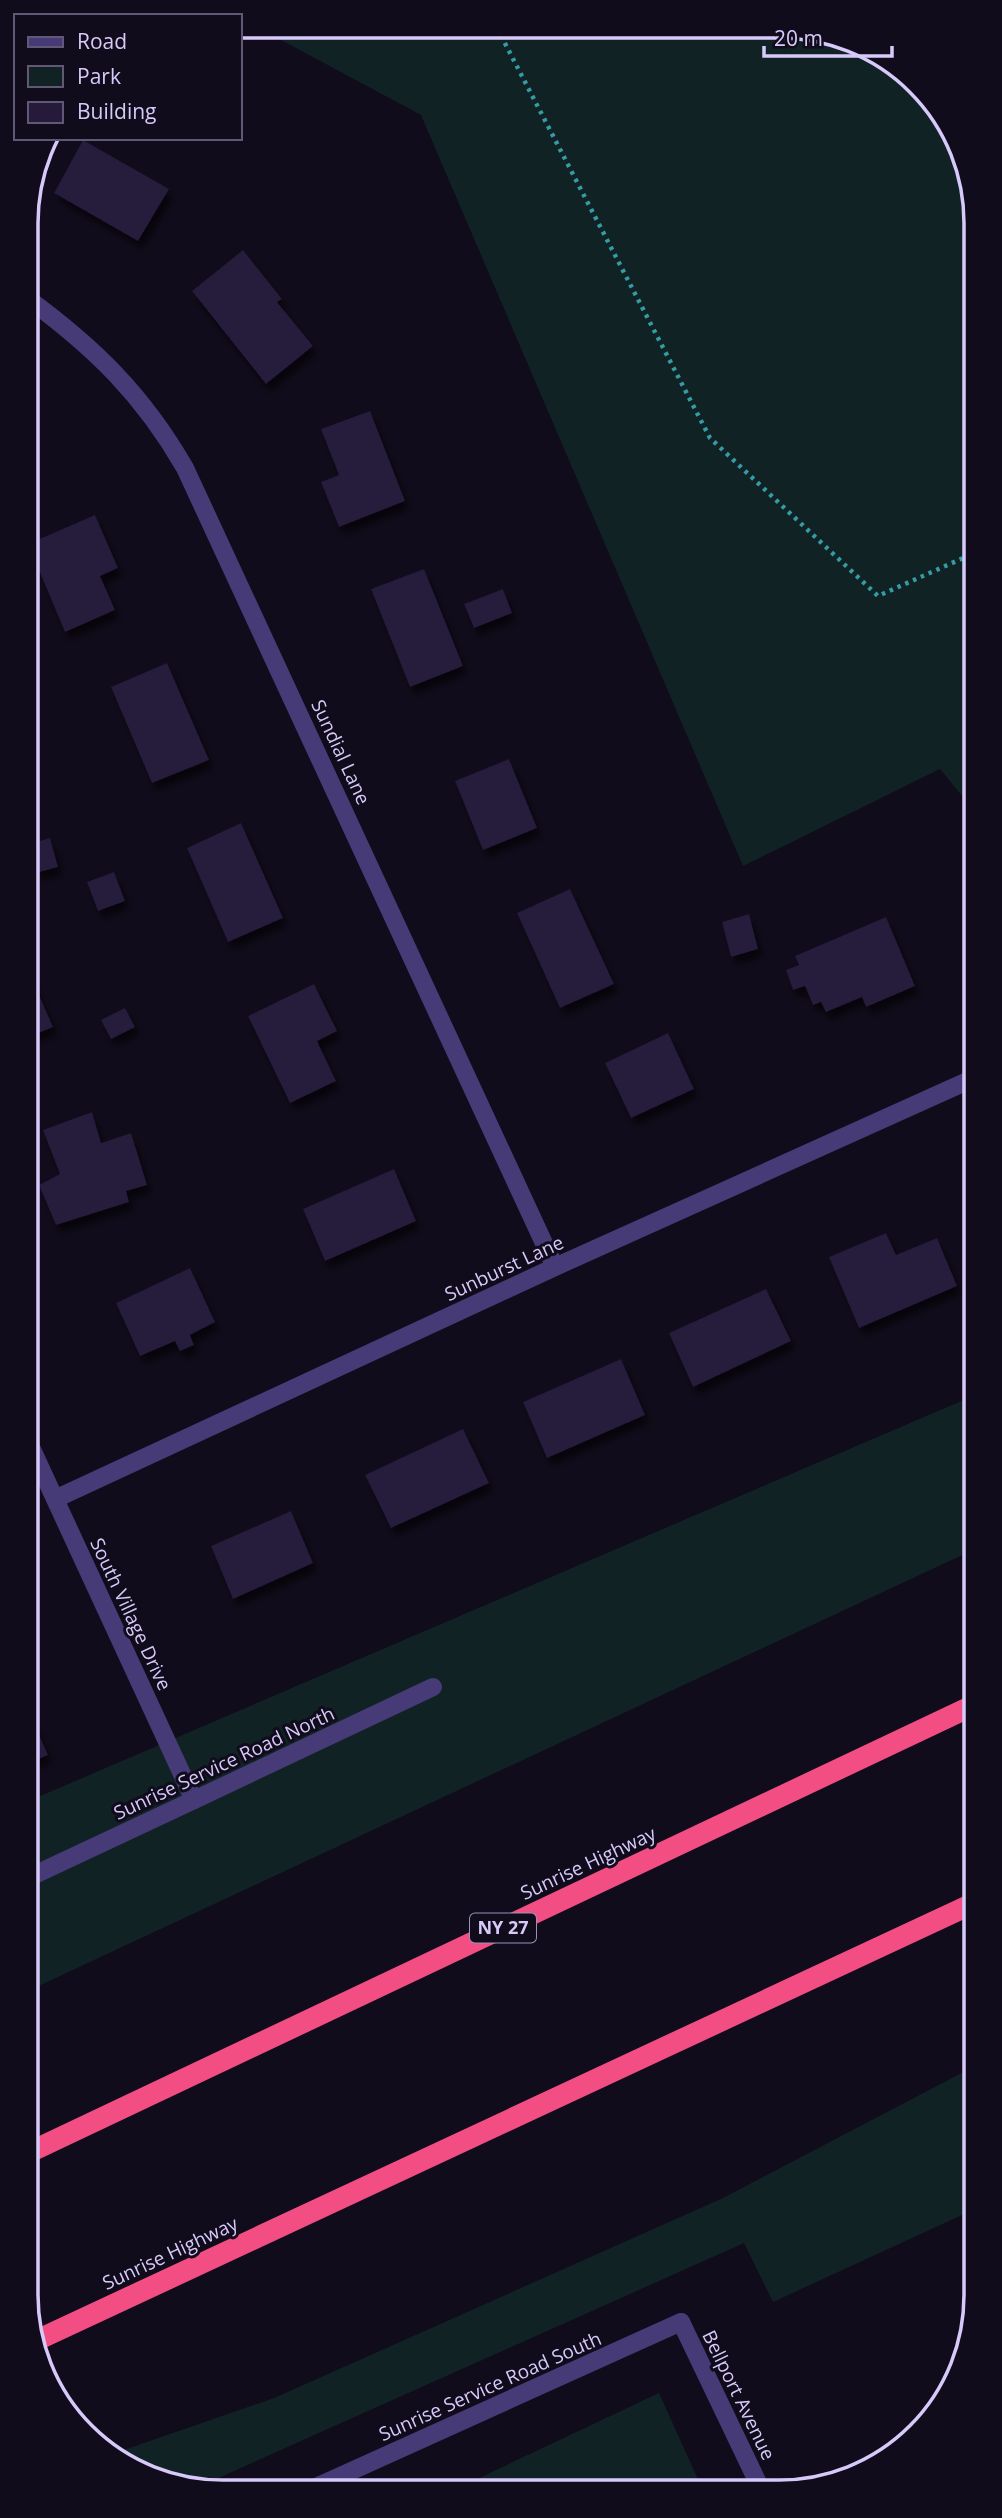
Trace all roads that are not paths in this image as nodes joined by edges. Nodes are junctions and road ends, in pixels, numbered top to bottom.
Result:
1 (39, 308) edge
2 (964, 1083) edge
3 (555, 1267) junction
4 (38, 1464) edge
5 (55, 1499) junction
6 (433, 1687) dead end
7 (963, 1710) edge
8 (194, 1800) junction
9 (38, 1873) edge
10 (963, 1908) edge
11 (38, 2148) edge
12 (102, 2310) junction
13 (681, 2322) joint
14 (44, 2337) edge
15 (46, 2345) edge
16 (331, 2480) edge
17 (757, 2480) edge

1 - 3 street, Sundial Lane
2 - 3 street, Sunburst Lane
3 - 5 street, Sunburst Lane
4 - 5 street, South Village Drive
5 - 8 street, South Village Drive
6 - 8 street, Sunrise Service Road North
7 - 11 highway, Sunrise Highway / NY 27
8 - 9 street, Sunrise Service Road North
10 - 12 highway, Sunrise Highway
12 - 14 highway, Sunrise Highway
12 - 15 highway
13 - 16 street, Sunrise Service Road South
13 - 17 street, Bellport Avenue

